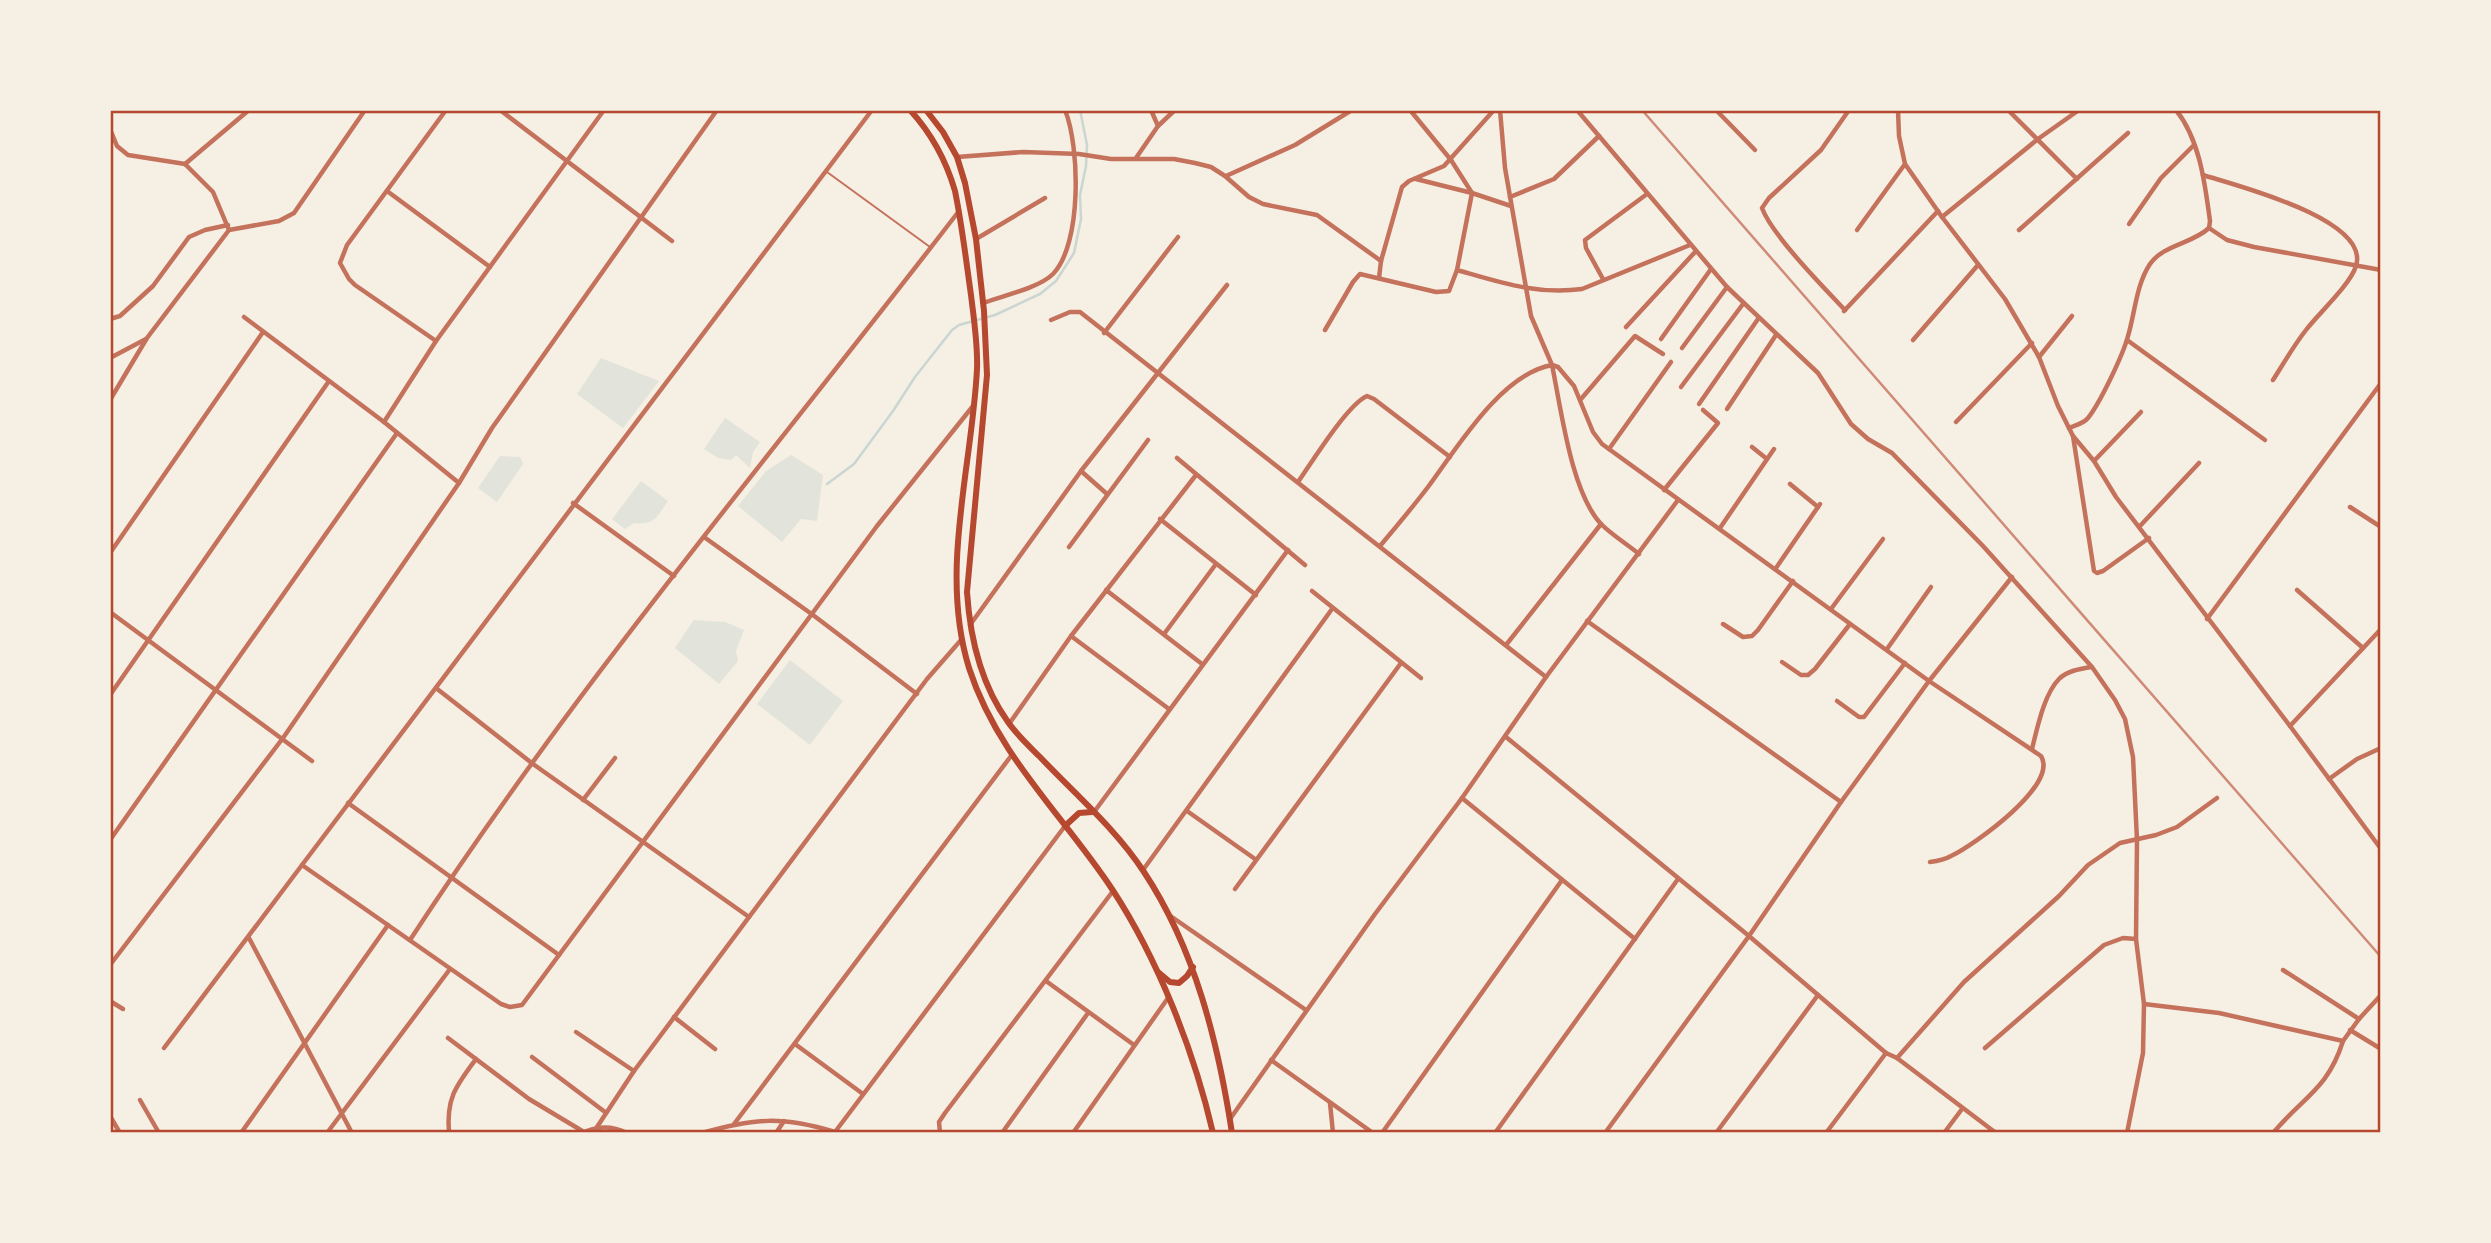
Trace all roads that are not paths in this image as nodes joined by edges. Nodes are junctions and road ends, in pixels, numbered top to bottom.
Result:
1 (249, 110) edge
2 (365, 110) edge
3 (446, 110) edge
4 (500, 110) edge
5 (604, 110) edge
6 (717, 110) edge
7 (872, 110) edge
8 (910, 110) edge
9 (926, 110) edge
10 (1065, 110) edge
11 (1151, 110) edge
12 (1175, 110) edge
13 (1352, 110) edge
14 (1410, 110) edge
15 (1494, 110) edge
16 (1500, 110) edge
17 (1577, 110) edge
18 (1716, 110) edge
19 (1849, 110) edge
20 (1898, 110) edge
21 (2008, 110) edge
22 (2079, 110) edge
23 (2176, 110) edge
24 (1158, 126) junction
25 (110, 130) edge
26 (2128, 133) dead end
27 (1599, 135) junction
28 (2038, 139) junction
29 (2194, 145) junction
30 (1755, 150) dead end
31 (1077, 154) junction
32 (957, 157) junction
33 (1135, 159) junction
34 (1451, 160) junction
35 (565, 162) junction
36 (185, 164) junction
37 (1905, 164) junction
38 (825, 170) junction
39 (2203, 175) junction
40 (1225, 176) junction
41 (1415, 178) junction
42 (2077, 179) junction
43 (387, 191) junction
44 (1472, 192) junction
45 (1647, 194) junction
46 (1510, 197) junction
47 (1045, 198) dead end
48 (1511, 205) junction
49 (959, 211) junction
50 (1938, 211) junction
51 (1942, 217) junction
52 (640, 218) junction
53 (2129, 224) dead end
54 (228, 228) junction
55 (2209, 228) junction
56 (1857, 230) dead end
57 (2019, 230) dead end
58 (1178, 237) dead end
59 (976, 239) junction
60 (672, 241) dead end
61 (1690, 245) junction
62 (931, 247) junction
63 (1696, 251) junction
64 (1381, 261) junction
65 (2357, 264) junction
66 (1978, 265) junction
67 (490, 267) junction
68 (1711, 269) junction
69 (1457, 270) junction
70 (2381, 270) edge
71 (1379, 278) junction
72 (1602, 279) junction
73 (1227, 285) dead end
74 (1727, 288) junction
75 (1526, 289) junction
76 (1743, 304) junction
77 (983, 307) junction
78 (2072, 316) dead end
79 (244, 317) dead end
80 (110, 318) edge
81 (1758, 319) junction
82 (1051, 320) dead end
83 (1626, 327) dead end
84 (1325, 330) dead end
85 (263, 332) junction
86 (1104, 333) junction
87 (1776, 335) junction
88 (147, 338) junction
89 (1661, 339) dead end
90 (1913, 340) dead end
91 (2127, 340) junction
92 (436, 341) junction
93 (2032, 344) junction
94 (1682, 348) dead end
95 (1663, 354) dead end
96 (2039, 357) junction
97 (110, 358) edge
98 (1671, 362) dead end
99 (1552, 365) junction
100 (1158, 375) junction
101 (2273, 380) dead end
102 (329, 381) junction
103 (2381, 383) edge
104 (1681, 387) dead end
105 (1581, 399) junction
106 (110, 400) edge
107 (1699, 404) dead end
108 (974, 405) junction
109 (1727, 409) dead end
110 (1703, 410) dead end
111 (2141, 412) dead end
112 (384, 422) junction
113 (1956, 422) dead end
114 (2069, 428) junction
115 (397, 433) junction
116 (2073, 436) junction
117 (1149, 440) dead end
118 (2265, 440) dead end
119 (1752, 447) dead end
120 (1609, 449) junction
121 (1774, 449) dead end
122 (1450, 457) junction
123 (1177, 458) dead end
124 (1767, 459) junction
125 (2094, 461) junction
126 (2199, 463) dead end
127 (1081, 471) junction
128 (1196, 475) junction
129 (1298, 482) junction
130 (459, 483) junction
131 (1790, 484) dead end
132 (1664, 490) junction
133 (1107, 494) junction
134 (1678, 500) junction
135 (573, 503) junction
136 (2350, 507) dead end
137 (1160, 519) junction
138 (1601, 524) junction
139 (2140, 526) junction
140 (2381, 527) edge
141 (1720, 528) junction
142 (704, 537) junction
143 (2149, 538) junction
144 (1883, 539) dead end
145 (1380, 546) junction
146 (1069, 547) dead end
147 (1288, 550) junction
148 (110, 553) edge
149 (1639, 554) junction
150 (1216, 564) junction
151 (1306, 565) dead end
152 (1776, 568) junction
153 (674, 576) junction
154 (2012, 577) junction
155 (1793, 581) junction
156 (1931, 587) dead end
157 (1105, 590) junction
158 (2297, 590) dead end
159 (1312, 592) dead end
160 (1256, 595) junction
161 (1332, 609) junction
162 (1830, 609) junction
163 (110, 612) edge
164 (813, 615) junction
165 (2207, 619) junction
166 (1587, 621) junction
167 (1723, 624) dead end
168 (1850, 624) junction
169 (969, 625) junction
170 (2381, 629) edge
171 (1164, 634) junction
172 (1071, 636) junction
173 (150, 640) junction
174 (961, 640) junction
175 (1506, 645) junction
176 (2363, 648) junction
177 (1886, 649) junction
178 (1782, 662) dead end
179 (1401, 663) junction
180 (1905, 663) junction
181 (1202, 664) junction
182 (2092, 667) junction
183 (1546, 677) junction
184 (1421, 678) dead end
185 (1929, 681) junction
186 (436, 688) junction
187 (218, 689) junction
188 (916, 694) junction
189 (110, 695) edge
190 (1837, 701) dead end
191 (1169, 709) junction
192 (1009, 724) junction
193 (2290, 726) junction
194 (1506, 737) junction
195 (283, 738) junction
196 (2381, 748) edge
197 (2032, 750) junction
198 (1011, 756) junction
199 (615, 758) dead end
200 (312, 761) dead end
201 (533, 764) junction
202 (2329, 779) junction
203 (2217, 797) dead end
204 (1462, 798) junction
205 (583, 800) junction
206 (1841, 802) junction
207 (348, 803) junction
208 (1186, 811) junction
209 (1094, 812) junction
210 (1065, 826) junction
211 (2381, 836) edge
212 (110, 840) edge
213 (2137, 840) junction
214 (2375, 841) junction
215 (642, 842) junction
216 (2381, 849) edge
217 (1255, 859) junction
218 (1930, 862) dead end
219 (302, 864) junction
220 (1143, 870) junction
221 (451, 877) junction
222 (1678, 879) junction
223 (1562, 880) junction
224 (1235, 889) dead end
225 (1113, 891) junction
226 (1168, 914) junction
227 (749, 917) junction
228 (388, 925) junction
229 (1749, 936) junction
230 (249, 938) junction
231 (1635, 939) junction
232 (2136, 939) junction
233 (410, 940) junction
234 (559, 955) junction
235 (110, 965) edge
236 (1192, 967) junction
237 (1154, 968) junction
238 (450, 969) junction
239 (2283, 970) dead end
240 (1046, 981) junction
241 (1818, 995) junction
242 (2381, 996) edge
243 (1168, 998) junction
244 (110, 1001) edge
245 (2144, 1003) junction
246 (123, 1009) dead end
247 (1306, 1010) junction
248 (1088, 1013) junction
249 (674, 1017) junction
250 (2359, 1018) junction
251 (2350, 1030) junction
252 (576, 1032) dead end
253 (448, 1038) dead end
254 (2343, 1041) junction
255 (306, 1042) junction
256 (795, 1044) junction
257 (1134, 1045) junction
258 (164, 1048) dead end
259 (715, 1048) dead end
260 (1984, 1048) dead end
261 (2381, 1049) edge
262 (1886, 1053) junction
263 (532, 1058) dead end
264 (1897, 1058) junction
265 (475, 1059) junction
266 (1271, 1060) junction
267 (634, 1071) junction
268 (863, 1094) junction
269 (140, 1100) dead end
270 (1330, 1103) junction
271 (1962, 1109) junction
272 (343, 1111) junction
273 (605, 1112) junction
274 (110, 1116) edge
275 (1230, 1119) junction
276 (784, 1121) junction
277 (734, 1124) junction
278 (597, 1127) junction
279 (835, 1132) edge
280 (120, 1133) edge
281 (159, 1133) edge
282 (241, 1133) edge
283 (327, 1133) edge
284 (352, 1133) edge
285 (449, 1133) edge
286 (582, 1133) edge
287 (627, 1133) edge
288 (702, 1133) edge
289 (776, 1133) edge
290 (940, 1133) edge
291 (1002, 1133) edge
292 (1073, 1133) edge
293 (1213, 1133) edge
294 (1232, 1133) edge
295 (1333, 1133) edge
296 (1373, 1133) edge
297 (1382, 1133) edge
298 (1495, 1133) edge
299 (1605, 1133) edge
300 (1716, 1133) edge
301 (1826, 1133) edge
302 (1944, 1133) edge
303 (1996, 1133) edge
304 (2127, 1133) edge
305 (2273, 1133) edge

1 - 36 street
2 - 54 street
3 - 43 street
4 - 35 street
5 - 35 street
6 - 52 street
7 - 38 street
8 - 49 main road
9 - 32 main road
10 - 31 street
11 - 24 street
12 - 24 street
13 - 40 street
14 - 34 street
15 - 34 street
16 - 46 street
17 - 27 street
18 - 30 street
19 - 50 street
20 - 37 street
21 - 28 street
22 - 28 street
23 - 29 street
24 - 33 street
25 - 36 street
26 - 42 street
27 - 45 street
27 - 46 street
28 - 42 street
28 - 51 street
29 - 39 street
29 - 53 street
31 - 32 street
31 - 33 street
31 - 77 street
32 - 59 main road
33 - 40 street
34 - 41 street
34 - 44 street
35 - 52 street
35 - 67 street
36 - 54 street
37 - 50 street
37 - 56 street
38 - 62 lane
38 - 135 street
39 - 55 street
39 - 65 street
40 - 64 street
41 - 44 street
41 - 64 street
42 - 57 street
43 - 67 street
43 - 92 street
44 - 48 street
44 - 69 street
45 - 61 street
45 - 72 street
46 - 48 street
47 - 59 street
48 - 75 street
49 - 62 street
49 - 108 main road
50 - 51 street
51 - 66 street
52 - 60 street
52 - 130 street
54 - 80 street
54 - 88 street
55 - 65 street
55 - 91 street
58 - 86 street
59 - 77 main road
61 - 63 street
61 - 72 street
62 - 142 street
63 - 68 street
63 - 83 street
64 - 71 street
65 - 70 street
65 - 101 street
66 - 90 street
66 - 93 street
67 - 92 street
68 - 74 street
68 - 89 street
69 - 71 street
69 - 75 street
71 - 84 street
72 - 75 street
73 - 100 street
74 - 76 street
74 - 94 street
75 - 99 street
76 - 81 street
76 - 104 street
77 - 169 main road
78 - 96 street
79 - 85 street
81 - 87 street
81 - 107 street
82 - 86 street
85 - 102 street
85 - 148 street
86 - 100 street
87 - 109 street
87 - 154 street
88 - 97 street
88 - 106 street
91 - 114 street
91 - 118 street
92 - 112 street
93 - 96 street
93 - 113 street
95 - 105 street
96 - 114 street
98 - 120 street
99 - 105 street
99 - 122 street
99 - 138 street
100 - 127 street
100 - 129 street
102 - 112 street
102 - 173 street
103 - 165 street
105 - 120 street
108 - 164 street
108 - 174 main road
110 - 132 street
111 - 125 street
112 - 115 street
114 - 116 street
115 - 130 street
115 - 187 street
116 - 125 street
116 - 143 street
117 - 133 street
119 - 124 street
120 - 132 street
121 - 124 street
122 - 129 street
122 - 145 street
123 - 128 street
124 - 141 street
125 - 139 street
126 - 139 street
127 - 133 street
127 - 169 street
128 - 137 street
128 - 147 street
129 - 145 street
130 - 195 street
131 - 152 street
132 - 134 street
133 - 146 street
134 - 141 street
134 - 149 street
135 - 153 street
135 - 186 street
136 - 140 street
137 - 150 street
137 - 157 street
138 - 149 street
138 - 175 street
139 - 143 street
141 - 152 street
142 - 153 street
142 - 164 street
143 - 165 street
144 - 162 street
145 - 175 street
147 - 151 street
147 - 160 street
149 - 166 street
150 - 160 street
150 - 171 street
152 - 155 street
153 - 201 street
154 - 182 street
154 - 185 street
155 - 162 street
155 - 167 street
156 - 177 street
157 - 171 street
157 - 172 street
158 - 176 street
159 - 161 street
160 - 181 street
161 - 179 street
161 - 208 street
162 - 168 street
163 - 173 street
164 - 188 street
164 - 215 street
165 - 193 street
166 - 183 street
166 - 206 street
168 - 177 street
168 - 178 street
169 - 192 main road
170 - 176 street
171 - 181 street
172 - 191 street
172 - 192 street
173 - 187 street
173 - 189 street
174 - 188 street
174 - 198 main road
175 - 183 street
176 - 193 street
177 - 180 street
179 - 184 street
179 - 217 street
180 - 185 street
180 - 190 street
181 - 191 street
182 - 197 street
182 - 213 street
183 - 194 street
185 - 197 street
185 - 206 street
186 - 201 street
186 - 207 street
187 - 195 street
187 - 212 street
188 - 227 street
191 - 209 street
192 - 209 main road
193 - 202 street
194 - 204 street
194 - 222 street
195 - 200 street
195 - 235 street
196 - 202 street
197 - 218 street
198 - 210 main road
198 - 256 street
199 - 205 street
201 - 205 street
201 - 221 street
202 - 214 street
203 - 213 street
204 - 223 street
204 - 247 street
205 - 215 street
206 - 229 street
207 - 219 street
207 - 221 street
208 - 217 street
208 - 220 street
209 - 210 main road
209 - 220 main road
210 - 225 main road
210 - 268 street
211 - 214 street
213 - 232 street
213 - 264 street
214 - 216 street
215 - 227 street
215 - 234 street
217 - 224 street
219 - 228 street
219 - 230 street
220 - 226 main road
221 - 233 street
221 - 234 street
222 - 229 street
222 - 231 street
223 - 231 street
223 - 297 street
225 - 237 main road
225 - 240 street
226 - 236 main road
226 - 247 street
227 - 249 street
228 - 233 street
228 - 255 street
229 - 241 street
229 - 299 street
230 - 255 street
230 - 258 street
231 - 298 street
232 - 245 street
232 - 260 street
233 - 238 street
234 - 238 street
236 - 237 main road
236 - 275 main road
237 - 243 main road
238 - 272 street
239 - 250 street
240 - 248 street
240 - 290 street
241 - 262 street
241 - 300 street
242 - 250 street
243 - 257 street
243 - 293 main road
244 - 246 street
245 - 254 street
245 - 304 street
247 - 266 street
248 - 257 street
248 - 291 street
249 - 259 street
249 - 267 street
250 - 251 street
251 - 254 street
251 - 261 street
252 - 267 street
253 - 265 street
254 - 305 street
255 - 272 street
255 - 282 street
256 - 268 street
256 - 277 street
257 - 292 street
262 - 264 street
262 - 301 street
263 - 273 street
264 - 271 street
265 - 285 street
265 - 286 street
266 - 270 street
266 - 275 street
267 - 273 street
268 - 279 street
269 - 281 street
270 - 295 street
270 - 296 street
271 - 302 street
271 - 303 street
272 - 283 street
272 - 284 street
273 - 278 street
274 - 280 street
275 - 294 main road
276 - 277 street
276 - 279 street
276 - 289 street
277 - 288 street
278 - 286 street
278 - 287 street

